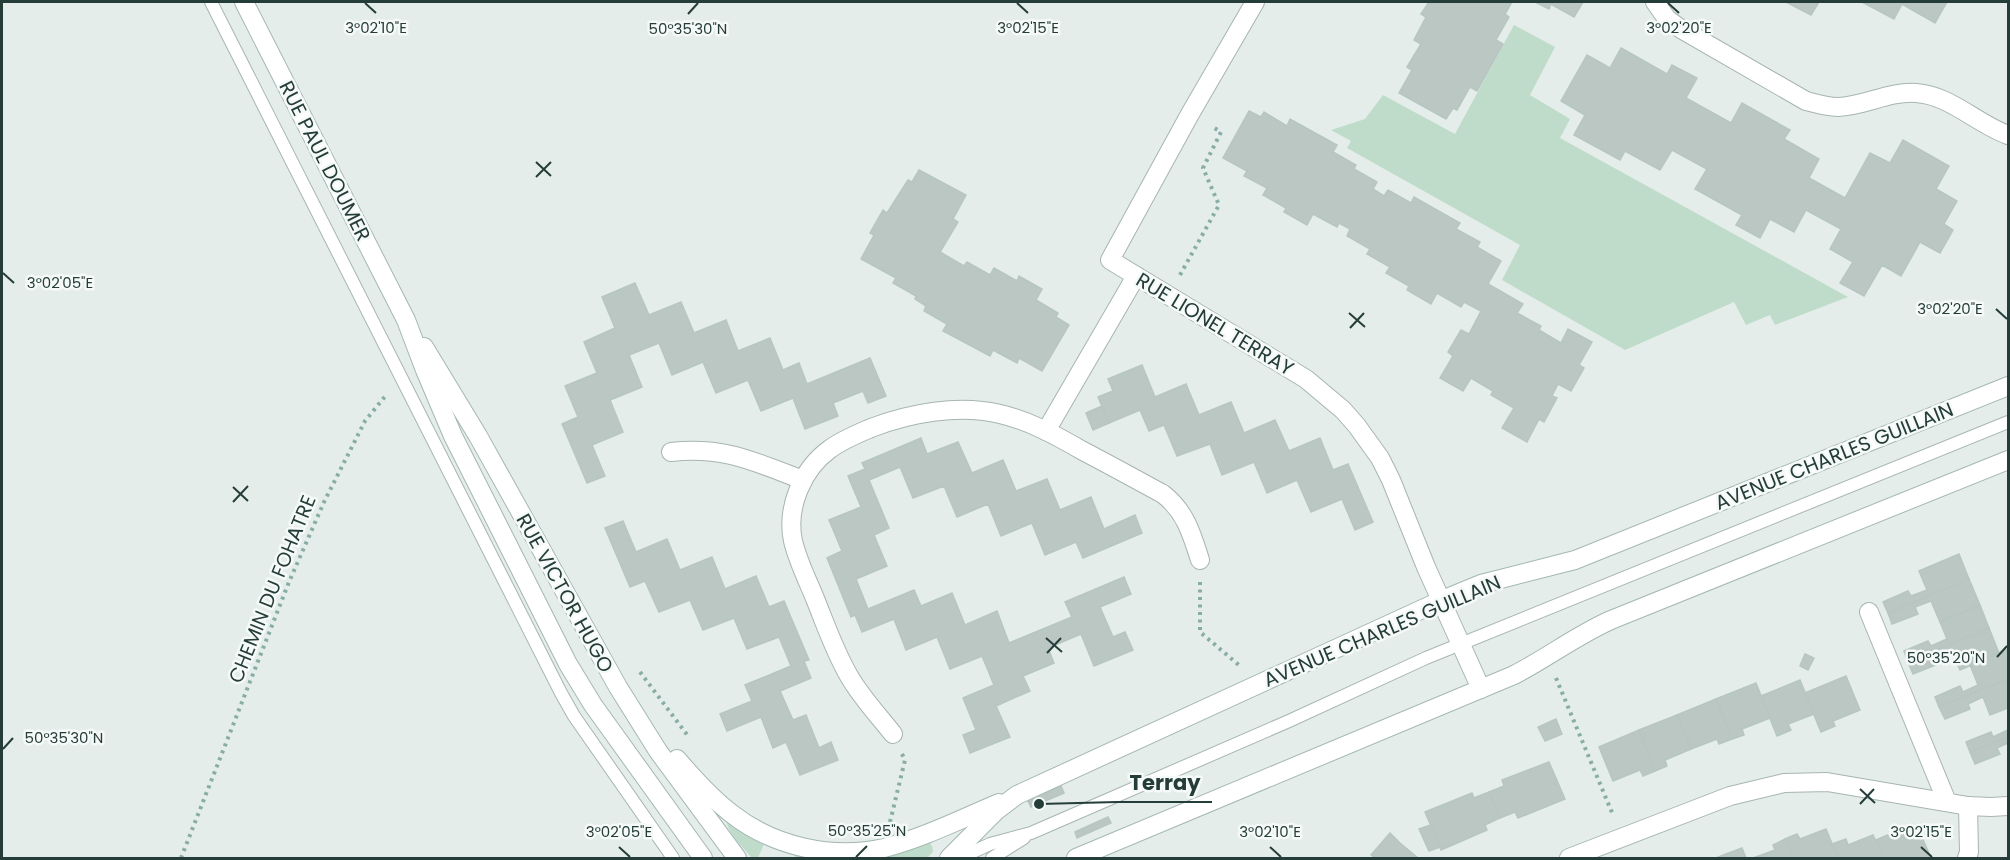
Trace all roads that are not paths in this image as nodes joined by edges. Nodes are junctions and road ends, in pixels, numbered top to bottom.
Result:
1 (211, 2) edge
2 (244, 2) edge
3 (1255, 2) edge
4 (1655, 2) edge
5 (2008, 135) edge
6 (1136, 276) junction
7 (406, 320) junction
8 (2008, 386) edge
9 (2008, 422) edge
10 (1046, 430) junction
11 (671, 452) dead end
12 (2008, 460) edge
13 (803, 480) junction
14 (1200, 560) road end
15 (1442, 600) junction
16 (1869, 612) dead end
17 (1462, 644) junction
18 (618, 687) junction
19 (1481, 689) junction
20 (893, 734) road end
21 (1017, 795) junction
22 (1947, 802) junction
23 (1968, 806) junction
24 (2008, 806) edge
25 (1031, 833) junction
26 (1577, 857) edge
27 (673, 858) edge
28 (704, 858) edge
29 (737, 858) edge
30 (949, 858) edge
31 (960, 858) edge
32 (992, 858) edge
33 (1076, 858) edge
34 (1967, 858) edge

1 - 27 lane
2 - 7 street, RUE PAUL DOUMER
3 - 6 street, RUE LIONEL TERRAY
4 - 5 street
6 - 10 street
6 - 15 street, RUE LIONEL TERRAY
7 - 18 street, RUE VICTOR HUGO
7 - 28 street
8 - 15 street, AVENUE CHARLES GUILLAIN
9 - 17 lane
10 - 13 street
10 - 14 street
11 - 13 street
12 - 19 street
13 - 20 street
15 - 17 street, RUE LIONEL TERRAY
15 - 21 street, AVENUE CHARLES GUILLAIN
16 - 22 street
17 - 19 street
17 - 25 lane
18 - 21 street
18 - 29 street, RUE VICTOR HUGO
19 - 33 street
21 - 30 street, AVENUE CHARLES GUILLAIN
22 - 23 street
22 - 26 street
23 - 24 street
23 - 34 street
25 - 31 lane
25 - 32 lane

